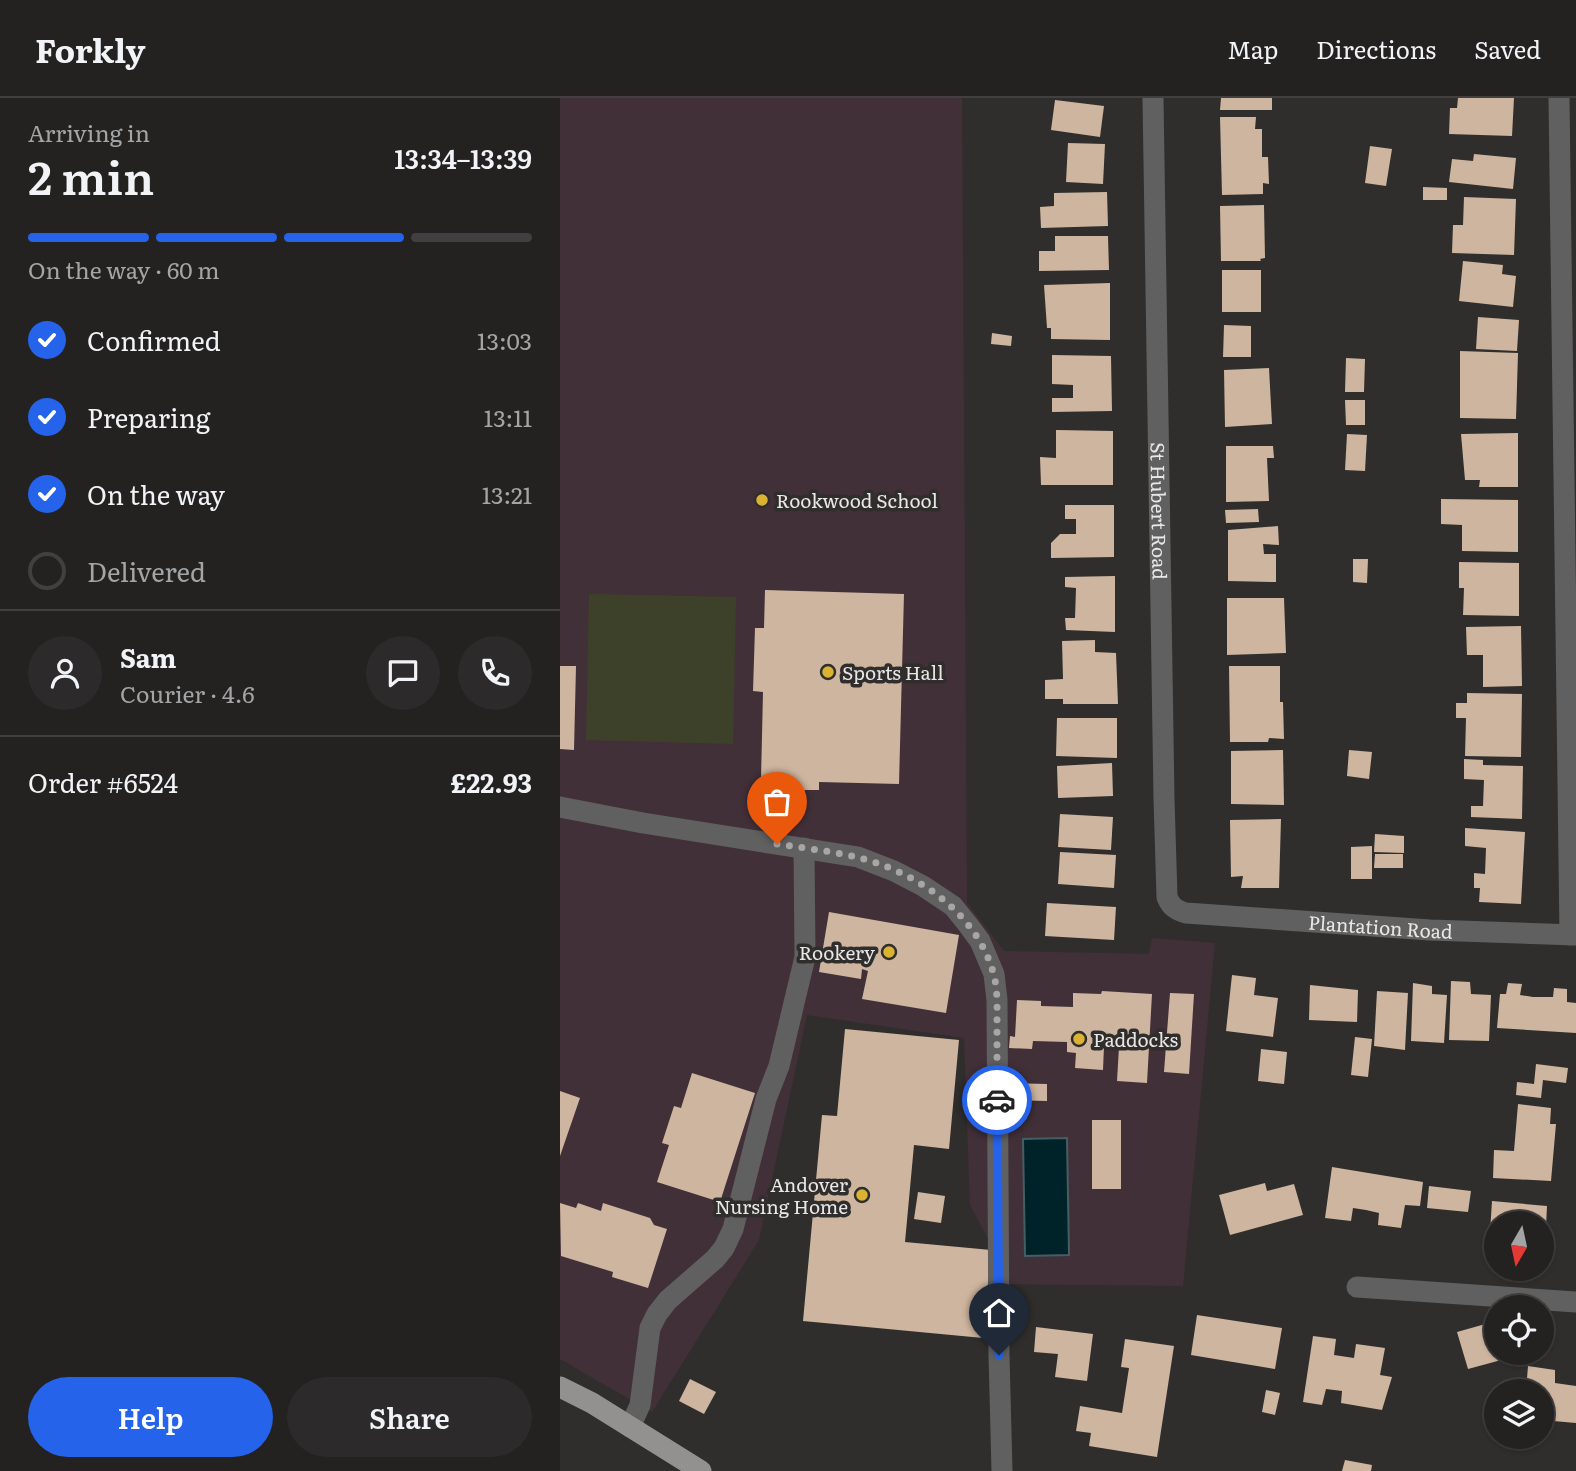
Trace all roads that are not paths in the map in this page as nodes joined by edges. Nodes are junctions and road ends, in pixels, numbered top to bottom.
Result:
1 (1153, 98) edge
2 (1559, 98) edge
3 (560, 807) edge
4 (804, 848) junction
5 (1186, 913) joint
6 (1573, 935) edge
7 (1357, 1287) dead end
8 (1576, 1302) edge
9 (560, 1387) edge
10 (630, 1427) junction
11 (701, 1471) edge
12 (1002, 1471) edge

1 - 5 street, St Hubert Road
2 - 6 street
3 - 4 street
4 - 10 street
4 - 12 street
5 - 6 street, Plantation Road
7 - 8 street
9 - 10 main road
10 - 11 main road

